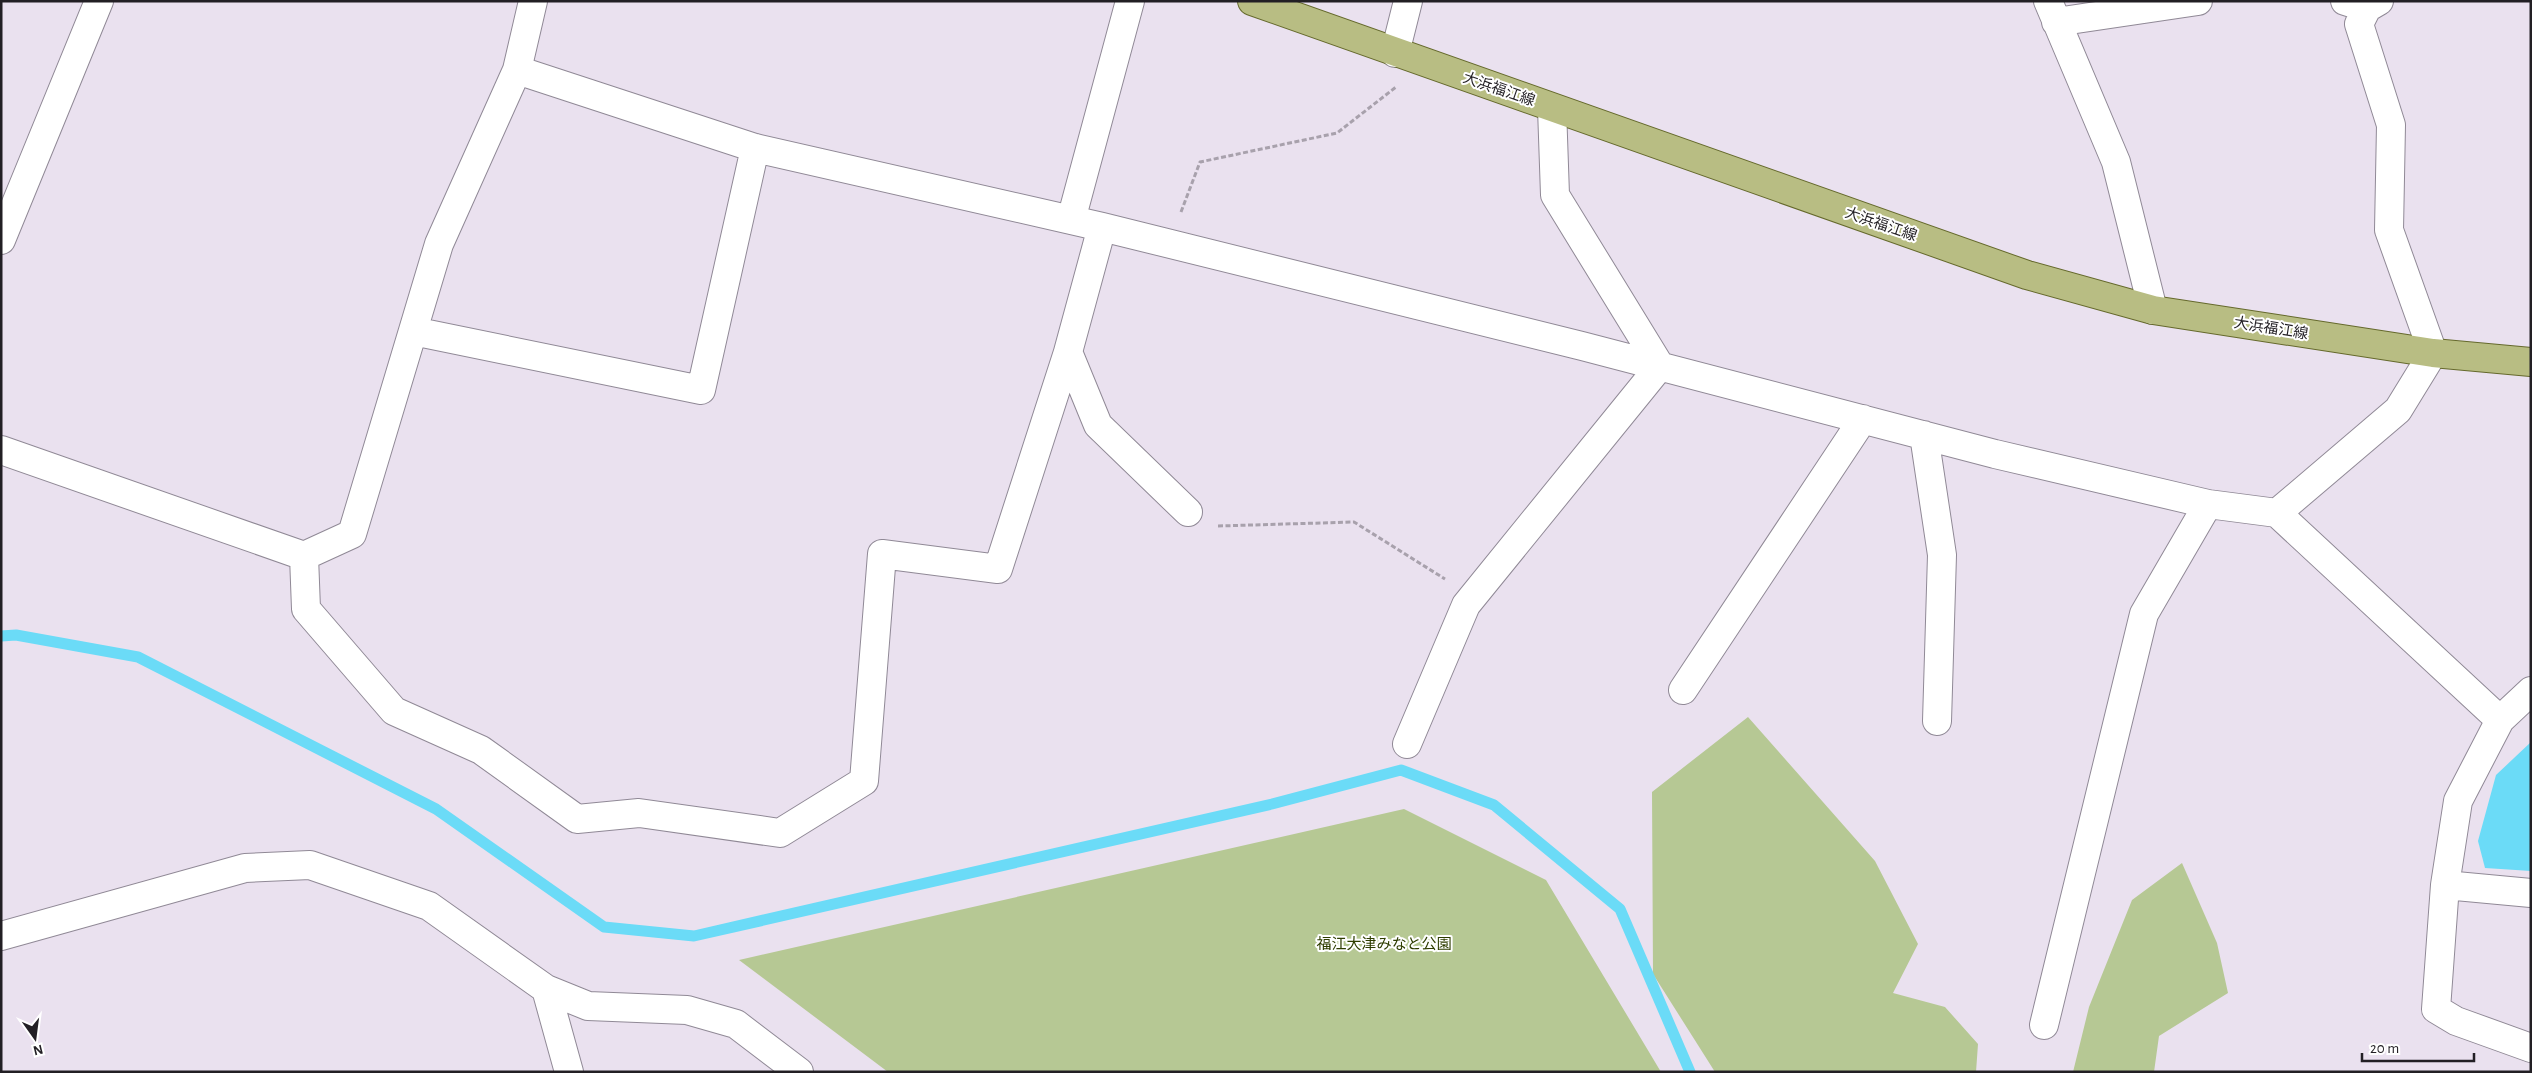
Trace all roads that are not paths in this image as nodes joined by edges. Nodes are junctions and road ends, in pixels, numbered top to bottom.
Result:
1 (99, 1) edge
2 (534, 1) edge
3 (1130, 1) edge
4 (1252, 1) edge
5 (1408, 1) edge
6 (2198, 1) edge
7 (2364, 4) edge
8 (2052, 11) edge
9 (1395, 53) junction
10 (517, 70) junction
11 (1552, 108) junction
12 (756, 148) junction
13 (1071, 220) junction
14 (1102, 227) junction
15 (1, 240) edge
16 (2154, 310) junction
17 (413, 331) junction
18 (1068, 352) junction
19 (2433, 353) junction
20 (2531, 362) edge
21 (1660, 366) junction
22 (1863, 419) junction
23 (1924, 435) junction
24 (1, 450) edge
25 (2208, 504) junction
26 (1188, 512) road end
27 (2277, 513) junction
28 (304, 556) junction
29 (1682, 690) dead end
30 (2531, 692) edge
31 (2500, 720) junction
32 (1937, 721) dead end
33 (1407, 744) dead end
34 (2445, 886) junction
35 (2531, 893) edge
36 (1, 936) edge
37 (546, 989) junction
38 (2044, 1025) dead end
39 (2531, 1048) edge
40 (568, 1072) edge
41 (799, 1072) edge

1 - 15 street
2 - 10 street
3 - 13 street
4 - 9 main road, 大浜福江線
5 - 9 street
6 - 8 street
7 - 19 street
8 - 16 street
9 - 11 main road, 大浜福江線
10 - 12 street
10 - 17 street
11 - 16 main road, 大浜福江線
11 - 21 street
12 - 13 street
12 - 17 street
13 - 14 street
14 - 18 street
14 - 21 street
16 - 19 main road, 大浜福江線
17 - 28 street
18 - 26 street
18 - 28 street
19 - 20 main road, 大浜福江線
19 - 27 street
21 - 22 street
21 - 33 street
22 - 23 street
22 - 29 street
23 - 25 street
23 - 32 street
24 - 28 street
25 - 27 street
25 - 38 street
27 - 31 street
30 - 31 street
31 - 34 street
34 - 35 street
34 - 39 street
36 - 37 street
37 - 40 street
37 - 41 street

